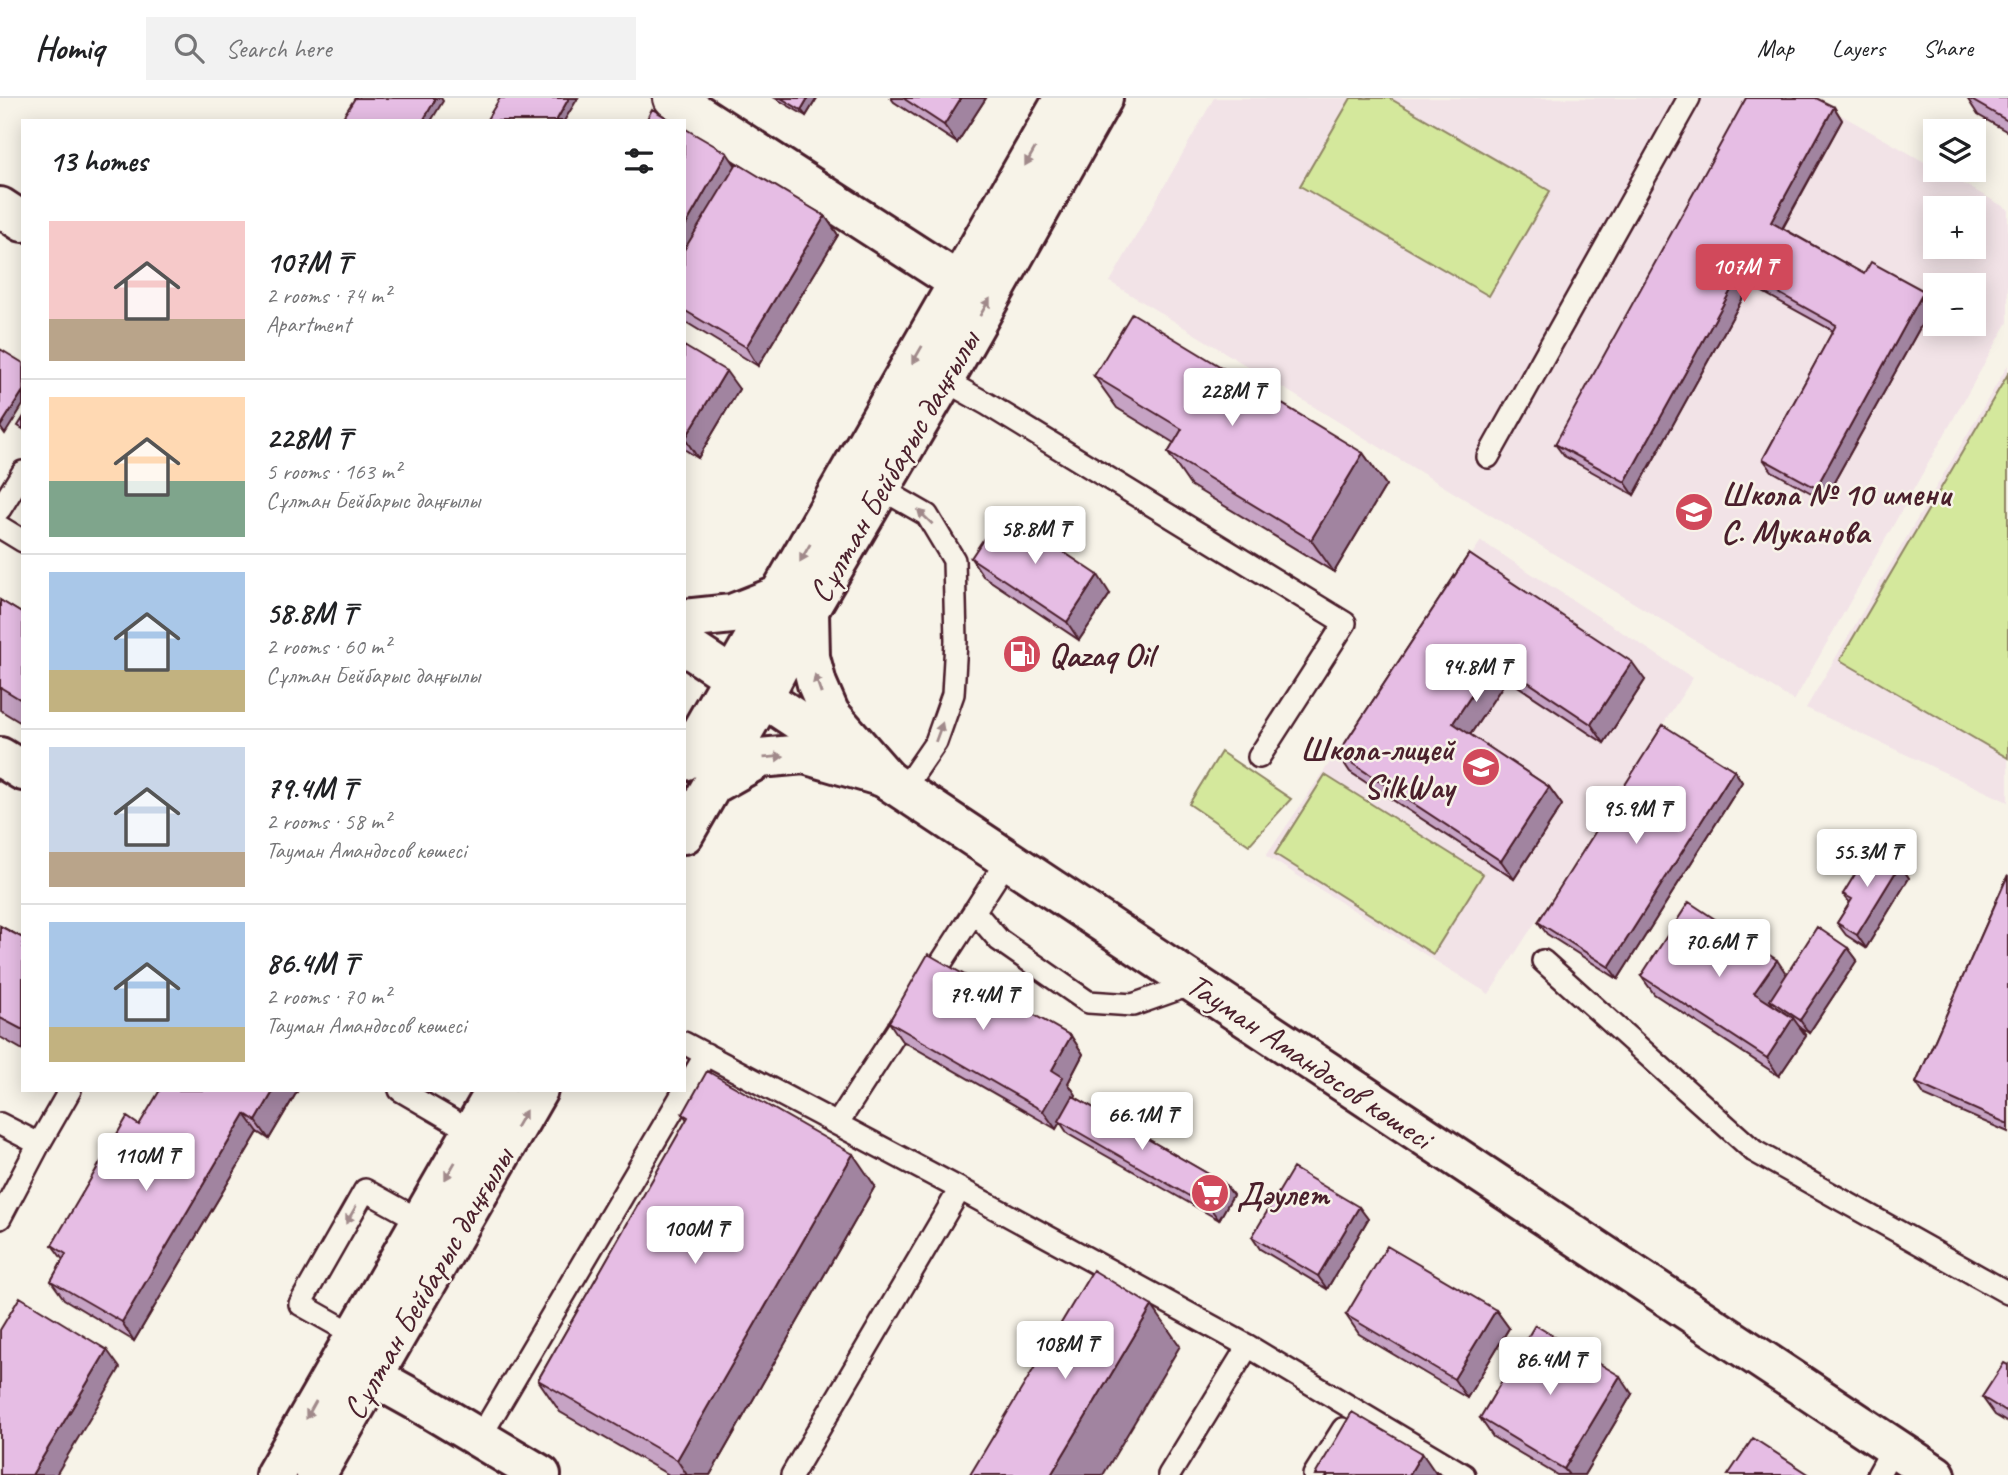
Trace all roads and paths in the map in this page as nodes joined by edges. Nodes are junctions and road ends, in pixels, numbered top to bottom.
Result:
1 (673, 98) edge
2 (1063, 98) edge
3 (1103, 98) edge
4 (1689, 98) edge
5 (0, 207) edge
6 (21, 221) edge
7 (958, 282) junction
8 (944, 380) junction
9 (1488, 457) dead end
10 (21, 475) edge
11 (880, 488) junction
12 (0, 509) edge
13 (0, 527) edge
14 (21, 540) edge
15 (795, 603) junction
16 (686, 618) edge
17 (686, 646) edge
18 (748, 687) junction
19 (0, 757) edge
20 (1259, 757) dead end
21 (21, 770) edge
22 (698, 773) edge
23 (894, 784) junction
24 (686, 825) edge
25 (1008, 859) junction
26 (974, 911) junction
27 (1543, 961) dead end
28 (1195, 983) junction
29 (686, 1044) edge
30 (706, 1054) junction
31 (686, 1088) edge
32 (70, 1092) edge
33 (403, 1092) edge
34 (495, 1092) edge
35 (537, 1092) edge
36 (684, 1092) edge
37 (0, 1124) edge
38 (837, 1124) junction
39 (472, 1132) junction
40 (39, 1144) junction
41 (960, 1189) junction
42 (0, 1218) edge
43 (421, 1221) junction
44 (1102, 1266) junction
45 (1088, 1289) edge
46 (2008, 1293) edge
47 (1248, 1346) junction
48 (356, 1357) junction
49 (1355, 1410) junction
50 (479, 1439) junction
51 (1886, 1461) edge
52 (275, 1475) edge
53 (316, 1475) edge
54 (541, 1475) edge
55 (792, 1475) edge
56 (1169, 1475) edge
57 (1314, 1475) edge
58 (1464, 1475) edge
59 (1936, 1475) edge

1 - 7 main road
2 -> 7 main road, Сұлтан Бейбарыс даңғылы
8 -> 3 main road, Сұлтан Бейбарыс даңғылы
4 - 9 lane
5 - 6 main road
7 -> 15 main road, Сұлтан Бейбарыс даңғылы
8 - 11 main road, Сұлтан Бейбарыс даңғылы
8 - 20 lane
10 - 12 lane
11 - 15 main road, Сұлтан Бейбарыс даңғылы
23 -> 11 lane
13 - 14 lane
15 - 16 main road
15 - 18 main road, Сұлтан Бейбарыс даңғылы
23 -> 15 main road
17 - 18 main road, Тауман Амандосов көшесі
18 - 22 main road, Сұлтан Бейбарыс даңғылы
18 - 23 main road, Тауман Амандосов көшесі
19 - 21 main road
22 -> 23 main road
22 - 24 main road, Сұлтан Бейбарыс даңғылы
23 - 25 main road, Тауман Амандосов көшесі
25 - 26 lane
25 - 28 main road, Тауман Амандосов көшесі
26 - 28 lane
26 - 38 lane
27 - 46 lane
28 - 51 main road, Тауман Амандосов көшесі
29 - 30 lane
30 - 31 lane
30 - 38 lane
32 - 40 lane
33 - 39 lane
34 - 39 main road, Сұлтан Бейбарыс даңғылы
48 -> 35 main road, Сұлтан Бейбарыс даңғылы
36 - 50 lane
37 - 40 lane
38 - 41 lane
39 -> 43 main road, Сұлтан Бейбарыс даңғылы
40 - 42 lane
41 - 44 lane
41 - 55 lane
43 - 48 main road, Сұлтан Бейбарыс даңғылы
43 -> 48 lane
44 - 45 lane
44 - 47 lane
47 - 49 lane
47 - 56 lane
48 - 50 main road
48 -> 52 main road, Сұлтан Бейбарыс даңғылы
48 - 53 main road, Сұлтан Бейбарыс даңғылы
49 - 57 lane
49 - 58 lane
50 - 54 main road
51 - 59 main road, Тауман Амандосов көшесі

